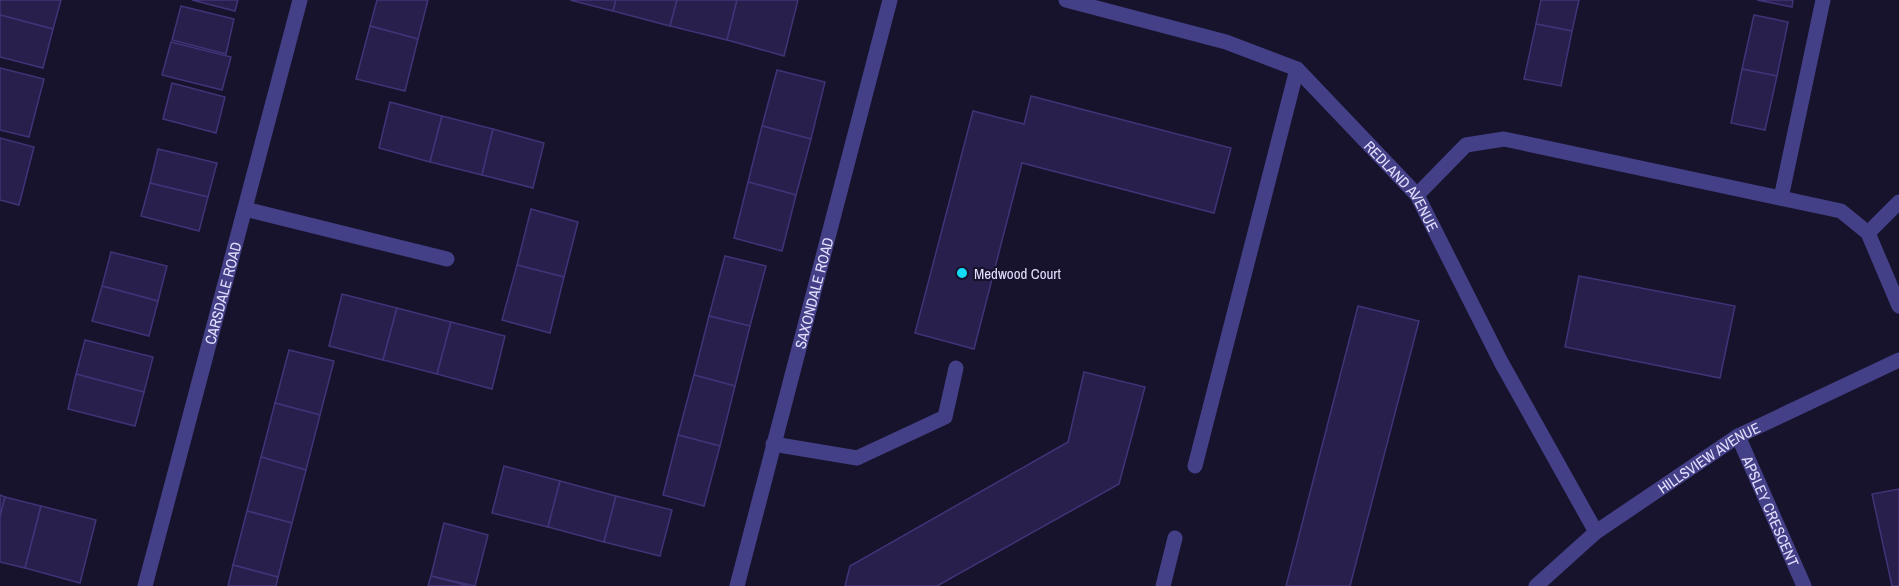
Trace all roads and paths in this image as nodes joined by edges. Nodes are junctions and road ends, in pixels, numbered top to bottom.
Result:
1 (300, 0) edge
2 (890, 0) edge
3 (1066, 0) edge
4 (1823, 0) edge
5 (1297, 69) junction
6 (1417, 195) junction
7 (1780, 198) junction
8 (1899, 202) edge
9 (245, 209) junction
10 (1868, 233) junction
11 (447, 260) dead end
12 (1899, 306) edge
13 (1899, 360) edge
14 (956, 368) dead end
15 (1738, 436) junction
16 (773, 444) junction
17 (1194, 466) dead end
18 (1596, 532) junction
19 (1176, 538) dead end
20 (145, 586) edge
21 (736, 586) edge
22 (1163, 586) edge
23 (1536, 586) edge
24 (1804, 586) edge

1 - 9 street, CARSDALE ROAD
2 - 16 street, SAXONDALE ROAD
3 - 5 street, REDLAND AVENUE
4 - 7 street
5 - 6 street, REDLAND AVENUE
5 - 17 street
6 - 7 street
6 - 18 street, REDLAND AVENUE
7 - 10 street
8 - 10 street
9 - 11 street
9 - 20 street, CARSDALE ROAD
10 - 12 street
13 - 15 street, HILLSVIEW AVENUE
14 - 16 street
15 - 18 street, HILLSVIEW AVENUE
15 - 24 street, APSLEY CRESCENT
16 - 21 street, SAXONDALE ROAD
18 - 23 street, HILLSVIEW AVENUE
19 - 22 street

